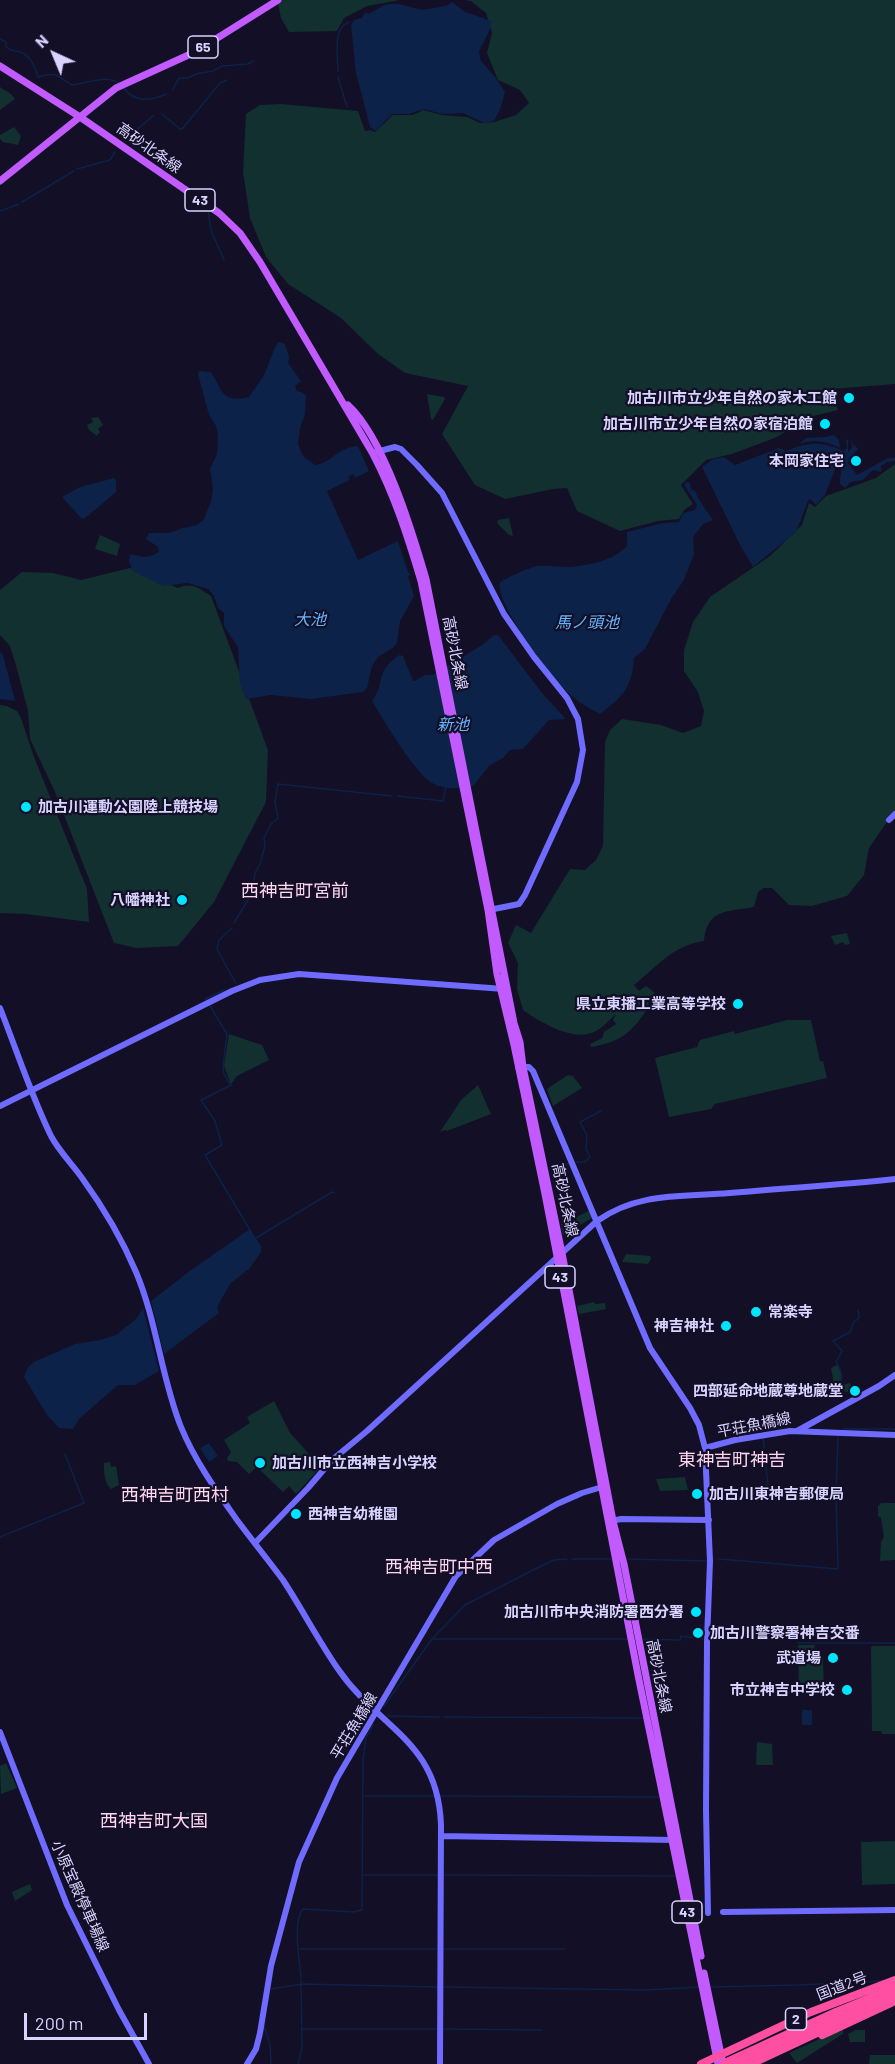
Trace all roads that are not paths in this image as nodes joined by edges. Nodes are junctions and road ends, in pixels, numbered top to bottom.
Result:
1 (278, 0) edge
2 (0, 66) edge
3 (80, 117) junction
4 (0, 181) edge
5 (376, 453) junction
6 (895, 814) edge
7 (889, 820) dead end
8 (490, 910) junction
9 (504, 989) junction
10 (0, 1008) edge
11 (520, 1067) junction
12 (32, 1090) junction
13 (0, 1106) edge
14 (895, 1179) edge
15 (597, 1221) junction
16 (559, 1256) junction
17 (895, 1375) edge
18 (796, 1432) junction
19 (895, 1435) edge
20 (705, 1448) junction
21 (602, 1488) junction
22 (709, 1520) junction
23 (611, 1521) junction
24 (255, 1543) junction
25 (377, 1713) junction
26 (0, 1732) edge
27 (441, 1836) junction
28 (675, 1840) junction
29 (895, 1910) edge
30 (723, 1912) dead end
31 (708, 1913) dead end
32 (895, 1980) edge
33 (894, 1995) edge
34 (721, 2061) edge
35 (149, 2064) edge
36 (247, 2064) edge
37 (440, 2064) edge
38 (701, 2064) edge
39 (707, 2064) edge
40 (737, 2064) edge
41 (751, 2064) edge
42 (762, 2064) edge

1 - 3 main road, 65
2 - 3 main road, 高砂北条線 / 43
3 - 4 main road, 65
3 - 5 main road, 高砂北条線 / 43
5 - 8 main road, 高砂北条線 / 43
5 - 8 street
6 - 7 street
8 - 9 main road, 高砂北条線 / 43
9 - 11 main road, 高砂北条線 / 43
9 - 12 street
10 - 12 street
11 - 15 street
11 - 16 main road, 高砂北条線 / 43
12 - 13 street
12 - 24 street
14 - 15 street
15 - 16 street
15 - 20 street
16 - 21 main road, 高砂北条線 / 43
16 - 23 main road, 高砂北条線 / 43
16 - 24 street
17 - 18 street, 平荘魚橋線
18 - 19 street
18 - 20 street, 平荘魚橋線
20 - 22 street, 平荘魚橋線
21 - 23 main road, 高砂北条線 / 43
21 - 25 street, 平荘魚橋線
22 - 23 street
22 - 31 street, 平荘魚橋線
23 - 28 main road, 高砂北条線 / 43
24 - 25 street
25 - 27 street
25 - 36 street, 平荘魚橋線
26 - 35 street, 小原宝殿停車場線
27 - 28 street
27 - 37 street
28 - 34 main road, 高砂北条線 / 43
29 - 30 street
32 - 34 highway, 国道2号 / 2
33 - 34 highway, 2
33 - 40 highway, 2
33 - 41 highway
33 - 42 highway, 2
34 - 38 highway, 国道2号 / 2
34 - 39 highway

